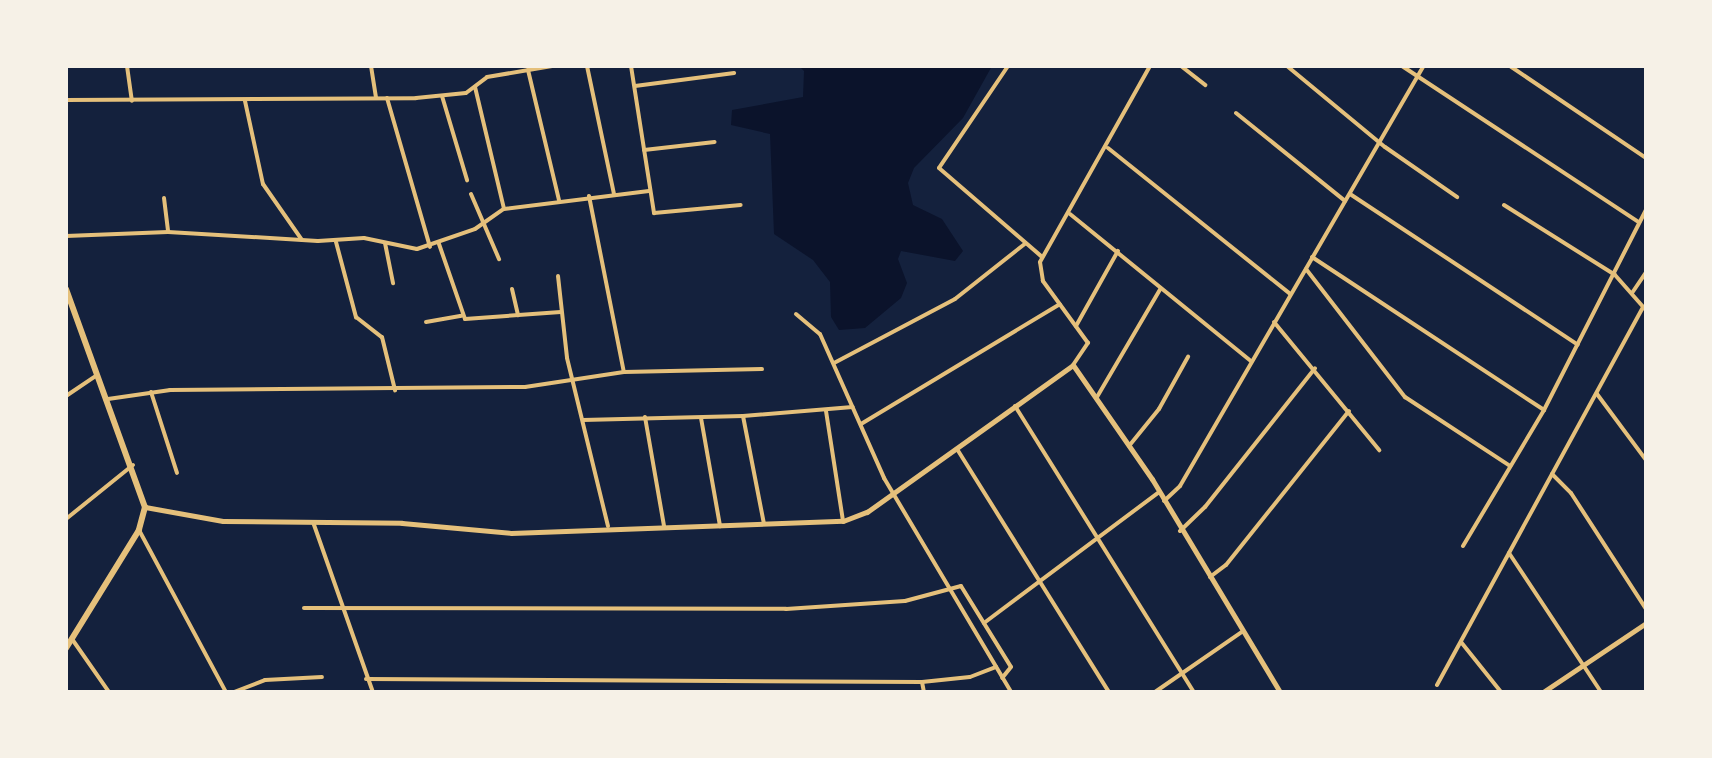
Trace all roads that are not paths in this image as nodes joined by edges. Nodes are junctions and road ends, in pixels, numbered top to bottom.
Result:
1 (127, 66) edge
2 (371, 66) edge
3 (552, 66) edge
4 (587, 66) edge
5 (631, 66) edge
6 (1008, 66) edge
7 (1150, 66) edge
8 (1181, 66) edge
9 (1287, 66) edge
10 (1402, 66) edge
11 (1423, 66) edge
12 (1510, 66) edge
13 (527, 69) junction
14 (734, 73) dead end
15 (1417, 78) junction
16 (1205, 85) dead end
17 (635, 86) junction
18 (475, 87) junction
19 (442, 96) junction
20 (376, 98) junction
21 (387, 98) junction
22 (66, 100) edge
23 (132, 101) junction
24 (245, 101) junction
25 (1236, 113) dead end
26 (715, 142) dead end
27 (1379, 142) junction
28 (1108, 147) junction
29 (644, 150) junction
30 (1646, 158) edge
31 (467, 180) dead end
32 (649, 191) junction
33 (1349, 193) junction
34 (471, 194) dead end
35 (614, 194) junction
36 (589, 196) junction
37 (1457, 197) dead end
38 (164, 198) dead end
39 (559, 200) junction
40 (1345, 201) junction
41 (741, 205) dead end
42 (1504, 205) dead end
43 (504, 209) junction
44 (1646, 210) edge
45 (1070, 213) junction
46 (486, 222) junction
47 (1639, 222) junction
48 (168, 232) junction
49 (66, 236) edge
50 (303, 240) junction
51 (336, 241) junction
52 (385, 243) junction
53 (1026, 243) junction
54 (439, 244) junction
55 (430, 247) junction
56 (1118, 251) junction
57 (1042, 257) junction
58 (1312, 257) junction
59 (499, 259) dead end
60 (1306, 269) junction
61 (1646, 272) edge
62 (1615, 275) junction
63 (558, 276) dead end
64 (393, 283) dead end
65 (1161, 288) junction
66 (66, 289) edge
67 (512, 289) dead end
68 (1632, 293) junction
69 (1290, 294) junction
70 (1060, 304) junction
71 (1645, 308) edge
72 (561, 312) junction
73 (796, 314) dead end
74 (518, 315) junction
75 (461, 316) junction
76 (426, 322) dead end
77 (1274, 322) junction
78 (1076, 326) junction
79 (1578, 345) junction
80 (1188, 357) dead end
81 (1251, 361) junction
82 (834, 363) junction
83 (1073, 365) junction
84 (1315, 368) junction
85 (762, 369) dead end
86 (624, 372) junction
87 (98, 375) junction
88 (573, 380) junction
89 (395, 390) junction
90 (151, 392) junction
91 (1597, 394) junction
92 (66, 396) edge
93 (1097, 397) junction
94 (108, 399) junction
95 (1014, 405) junction
96 (853, 407) junction
97 (1544, 410) junction
98 (826, 411) junction
99 (1349, 411) junction
100 (743, 416) junction
101 (645, 417) junction
102 (701, 418) junction
103 (583, 420) junction
104 (861, 424) junction
105 (1129, 446) junction
106 (956, 447) junction
107 (1379, 450) dead end
108 (1646, 460) edge
109 (133, 465) junction
110 (1510, 466) junction
111 (177, 473) dead end
112 (1552, 474) junction
113 (1159, 492) junction
114 (892, 493) junction
115 (1164, 501) junction
116 (145, 507) junction
117 (66, 519) edge
118 (843, 521) junction
119 (313, 522) junction
120 (764, 525) junction
121 (608, 526) junction
122 (664, 526) junction
123 (720, 526) junction
124 (139, 530) junction
125 (1180, 531) junction
126 (1096, 538) junction
127 (1463, 546) dead end
128 (1509, 553) junction
129 (1209, 578) junction
130 (1039, 579) junction
131 (951, 589) junction
132 (304, 608) dead end
133 (345, 609) junction
134 (1646, 609) edge
135 (984, 623) junction
136 (1646, 623) edge
137 (1243, 631) junction
138 (72, 639) junction
139 (1461, 642) junction
140 (66, 648) edge
141 (1583, 665) junction
142 (996, 667) junction
143 (1181, 673) junction
144 (322, 677) dead end
145 (1002, 678) junction
146 (366, 679) junction
147 (922, 682) junction
148 (1437, 685) dead end
149 (109, 692) edge
150 (226, 692) edge
151 (234, 692) edge
152 (373, 692) edge
153 (924, 692) edge
154 (1011, 692) edge
155 (1109, 692) edge
156 (1155, 692) edge
157 (1194, 692) edge
158 (1280, 692) edge
159 (1501, 692) edge
160 (1543, 692) edge
161 (1601, 692) edge

1 - 23 street
2 - 20 street
3 - 13 street
4 - 35 street
5 - 17 street
6 - 53 street
7 - 28 street
8 - 16 street
9 - 27 street
10 - 15 street
11 - 15 street
12 - 30 street
13 - 18 street
13 - 39 street
14 - 17 street
15 - 27 street
15 - 47 street
17 - 29 street
18 - 19 street
18 - 43 street
19 - 21 street
19 - 31 street
20 - 21 street
20 - 24 street
21 - 55 street
22 - 23 street
23 - 24 street
24 - 50 street
25 - 40 street
26 - 29 street
27 - 33 street
27 - 37 street
28 - 45 street
28 - 69 street
29 - 32 street
32 - 35 street
32 - 41 street
33 - 40 street
33 - 79 street
34 - 46 street
35 - 36 street
36 - 39 street
36 - 86 street
38 - 48 street
39 - 43 street
40 - 58 street
42 - 62 street
43 - 46 street
44 - 47 street
45 - 56 street
45 - 57 street
46 - 54 street
46 - 59 street
47 - 62 street
48 - 49 street
48 - 50 street
50 - 51 street
51 - 52 street
51 - 89 street
52 - 55 street
52 - 64 street
53 - 57 street
53 - 82 street
54 - 55 street
54 - 75 street
56 - 65 street
56 - 78 street
57 - 70 street
58 - 60 street
58 - 97 street
60 - 69 street
60 - 110 street
61 - 68 street
62 - 68 street
62 - 79 street
63 - 72 street
65 - 81 street
65 - 93 street
66 - 87 main road
67 - 74 street
68 - 71 street
69 - 77 street
70 - 78 street
70 - 104 street
71 - 91 street
72 - 74 street
72 - 88 street
73 - 82 street
74 - 75 street
75 - 76 street
77 - 81 street
77 - 84 street
78 - 83 street
79 - 97 street
80 - 105 street
81 - 115 street
82 - 96 street
83 - 93 street
83 - 95 street
84 - 99 street
84 - 125 street
85 - 86 street
86 - 88 street
87 - 92 street
87 - 94 main road
88 - 89 street
88 - 103 street
89 - 90 street
90 - 94 street
90 - 111 street
91 - 108 street
91 - 112 street
93 - 105 street
94 - 109 main road
95 - 106 street
95 - 126 street
96 - 98 street
96 - 104 street
97 - 110 street
98 - 100 street
98 - 118 street
99 - 107 street
99 - 129 street
100 - 102 street
100 - 120 street
101 - 102 street
101 - 103 street
101 - 122 street
102 - 123 street
103 - 121 street
104 - 114 street
105 - 113 street
106 - 114 street
106 - 130 street
109 - 116 main road
109 - 117 street
110 - 127 street
112 - 128 street
112 - 134 street
113 - 115 street
113 - 126 street
114 - 118 street
114 - 131 street
115 - 125 street
116 - 119 street
116 - 124 main road
118 - 120 street
119 - 121 street
119 - 133 street
120 - 123 street
121 - 122 street
122 - 123 street
124 - 138 main road
124 - 150 street
125 - 129 street
126 - 130 street
126 - 143 street
128 - 139 street
128 - 141 street
129 - 137 street
130 - 135 street
130 - 155 street
131 - 133 street
131 - 135 street
131 - 142 street
132 - 133 street
133 - 146 street
135 - 145 street
136 - 141 street
137 - 143 street
137 - 158 street
138 - 140 main road
138 - 149 street
139 - 148 street
139 - 159 street
141 - 160 street
141 - 161 street
142 - 145 street
142 - 147 street
143 - 156 street
143 - 157 street
144 - 151 street
145 - 154 street
146 - 147 street
146 - 152 street
147 - 153 street

